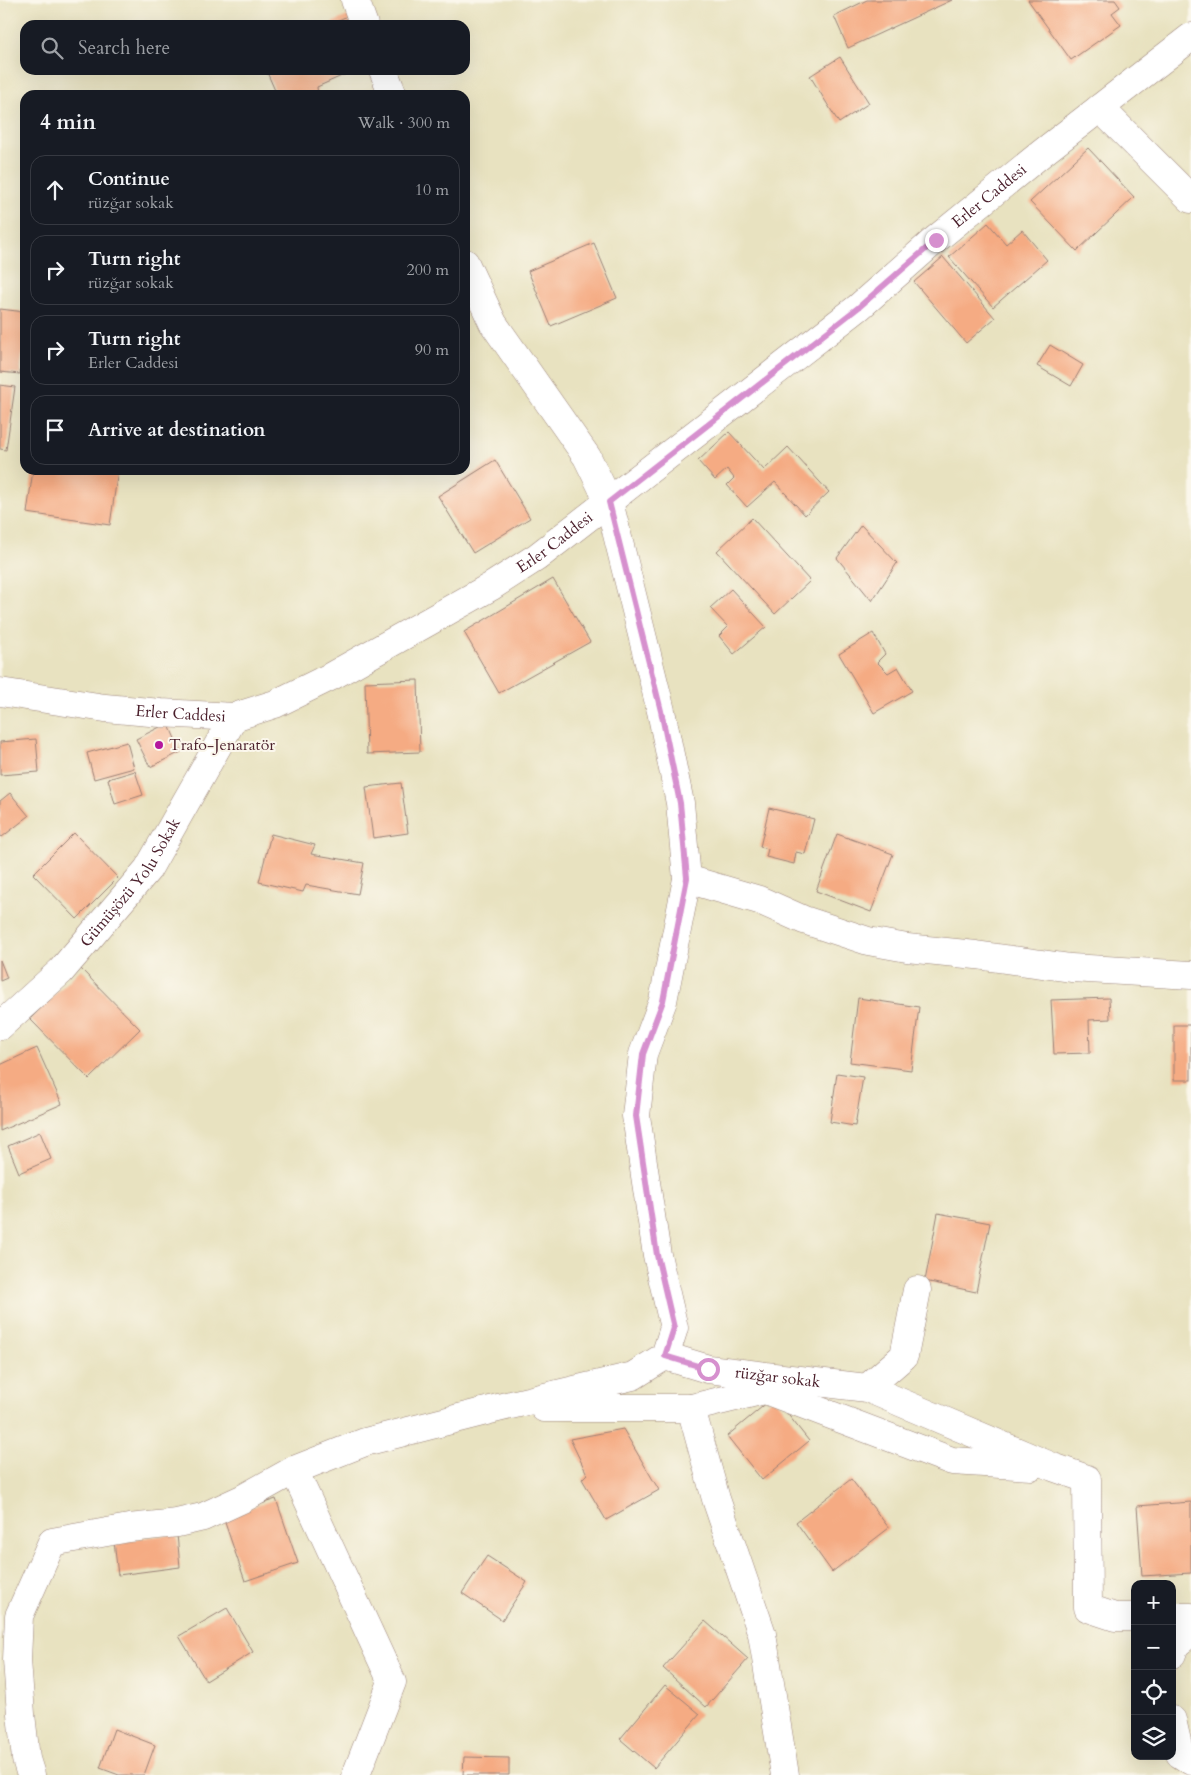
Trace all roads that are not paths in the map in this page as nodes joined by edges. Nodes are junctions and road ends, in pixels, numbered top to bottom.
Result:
1 (355, 0) edge
2 (362, 20) edge
3 (1191, 37) edge
4 (385, 75) edge
5 (391, 90) edge
6 (1100, 108) junction
7 (1191, 199) edge
8 (470, 274) edge
9 (609, 502) junction
10 (0, 692) edge
11 (234, 717) junction
12 (687, 878) junction
13 (1191, 975) edge
14 (0, 1026) edge
15 (917, 1290) dead end
16 (665, 1356) junction
17 (867, 1388) junction
18 (498, 1408) junction
19 (691, 1408) junction
20 (1052, 1467) junction
21 (294, 1470) junction
22 (1127, 1616) edge
23 (1176, 1617) edge
24 (1191, 1617) edge
25 (1131, 1628) edge
26 (1191, 1632) edge
27 (1176, 1644) edge
28 (1176, 1737) edge
29 (1191, 1761) edge
30 (31, 1775) edge
31 (356, 1775) edge
32 (785, 1775) edge

1 - 2 street
3 - 6 street, Erler Caddesi
4 - 5 street
6 - 7 street
6 - 9 street, Erler Caddesi
8 - 9 street
9 - 11 street, Erler Caddesi
9 - 12 street
10 - 11 street, Erler Caddesi
11 - 14 street, Gümüşözü Yolu Sokak
12 - 13 street
12 - 16 street
15 - 17 street
16 - 17 street, rüzğar sokak
16 - 18 street
17 - 20 street, rüzğar sokak
18 - 19 street
18 - 21 street
19 - 20 street
19 - 32 street
20 - 22 street
21 - 30 street
21 - 31 street
22 - 25 street
23 - 24 street
26 - 27 street
28 - 29 street

